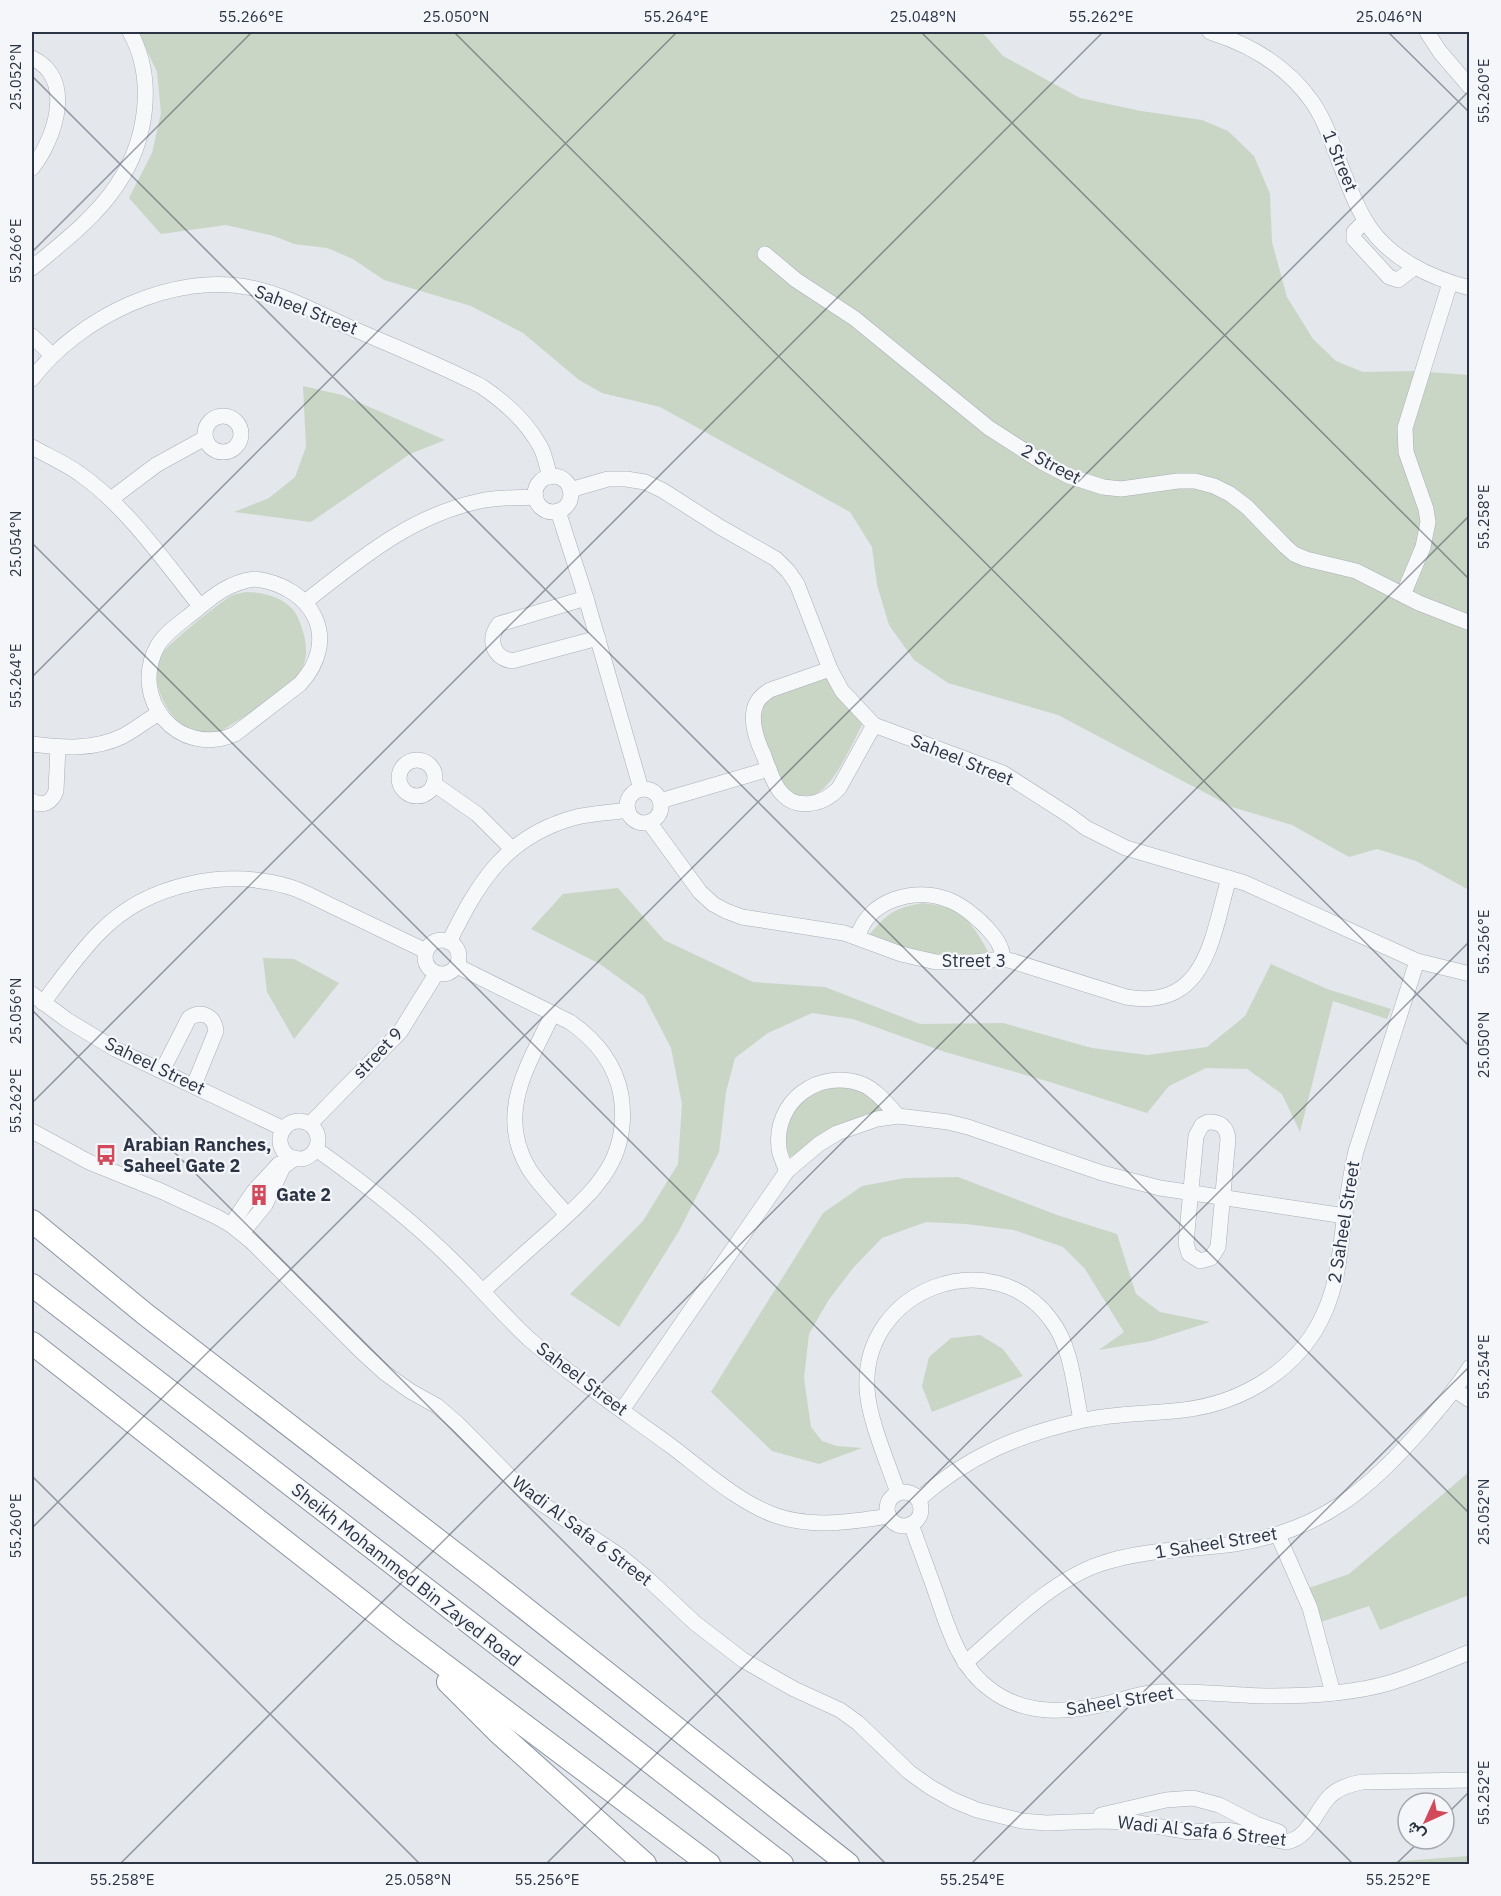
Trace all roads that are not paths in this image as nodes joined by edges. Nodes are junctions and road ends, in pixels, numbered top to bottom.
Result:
1 (130, 32) edge
2 (1210, 32) edge
3 (1427, 32) edge
4 (32, 58) edge
5 (1470, 87) edge
6 (32, 168) edge
7 (1365, 221) junction
8 (765, 254) dead end
9 (1414, 267) junction
10 (32, 268) edge
11 (1450, 283) junction
12 (1470, 288) edge
13 (32, 336) edge
14 (52, 355) junction
15 (34, 369) edge
16 (205, 438) dead end
17 (32, 447) edge
18 (550, 477) junction
19 (570, 490) junction
20 (536, 497) junction
21 (111, 499) junction
22 (558, 511) junction
23 (1403, 595) junction
24 (586, 598) junction
25 (305, 602) junction
26 (200, 606) junction
27 (1470, 623) edge
28 (598, 638) junction
29 (830, 669) junction
30 (159, 713) junction
31 (874, 725) junction
32 (32, 744) edge
33 (58, 747) junction
34 (769, 769) junction
35 (434, 784) dead end
36 (641, 789) junction
37 (32, 801) edge
38 (660, 801) junction
39 (628, 810) junction
40 (649, 822) junction
41 (512, 849) junction
42 (1229, 878) junction
43 (858, 937) junction
44 (449, 942) junction
45 (426, 951) junction
46 (1003, 959) junction
47 (1417, 961) junction
48 (457, 966) junction
49 (436, 974) junction
50 (1470, 974) edge
51 (37, 998) edge
52 (553, 1013) junction
53 (162, 1071) junction
54 (194, 1085) junction
55 (898, 1116) junction
56 (310, 1124) junction
57 (284, 1129) junction
58 (32, 1131) edge
59 (316, 1149) junction
60 (289, 1154) junction
61 (787, 1171) junction
62 (1191, 1194) junction
63 (1223, 1197) junction
64 (567, 1215) junction
65 (1345, 1216) junction
66 (32, 1221) edge
67 (236, 1229) junction
68 (32, 1238) edge
69 (32, 1285) edge
70 (483, 1291) junction
71 (145, 1314) junction
72 (32, 1343) edge
73 (1470, 1367) edge
74 (1455, 1390) junction
75 (1470, 1400) edge
76 (622, 1410) junction
77 (1081, 1420) junction
78 (898, 1493) junction
79 (919, 1499) junction
80 (889, 1516) junction
81 (911, 1524) junction
82 (1278, 1535) junction
83 (399, 1631) junction
84 (1470, 1652) edge
85 (965, 1663) junction
86 (1333, 1693) junction
87 (1470, 1780) edge
88 (1166, 1800) junction
89 (1231, 1813) junction
90 (1069, 1822) junction
91 (800, 1828) junction
92 (1166, 1828) junction
93 (1228, 1830) junction
94 (1299, 1838) junction
95 (645, 1864) edge
96 (709, 1864) edge
97 (782, 1864) edge
98 (848, 1864) edge
99 (865, 1864) edge

1 - 10 street
2 - 7 street, 1 Street
3 - 5 street
4 - 6 street
7 - 9 street, 1 Street
7 - 9 street
8 - 23 street, 2 Street
9 - 11 street, 1 Street
11 - 12 street, 1 Street
11 - 23 street
13 - 14 street
14 - 15 street, Saheel Street
14 - 18 street, Saheel Street
16 - 21 street
17 - 21 street
18 - 19 street
18 - 20 street
19 - 22 street
19 - 29 street, Saheel Street
20 - 22 street
20 - 25 street
21 - 26 street
22 - 24 street
23 - 27 street, 2 Street
24 - 28 street
24 - 28 street
25 - 26 street
25 - 30 street
26 - 30 street
28 - 36 street
29 - 31 street, Saheel Street
29 - 34 street
30 - 33 street
31 - 34 street
31 - 42 street, Saheel Street
32 - 33 street
33 - 37 street
34 - 38 street
35 - 41 street
36 - 38 street
36 - 39 street
38 - 40 street
39 - 40 street
39 - 41 street
40 - 43 street, Street 3
41 - 44 street
42 - 46 street, Street 3
42 - 47 street, Saheel Street
43 - 46 street, Street 3
43 - 46 street
44 - 45 street
44 - 48 street
45 - 49 street
45 - 51 street
47 - 50 street, Saheel Street
47 - 65 street, 2 Saheel Street
48 - 49 street
48 - 52 street
49 - 56 street, street 9
51 - 53 street, Saheel Street
52 - 64 street
52 - 64 street
53 - 54 street, Saheel Street
53 - 54 street
54 - 57 street, Saheel Street
55 - 61 street
55 - 61 street
55 - 62 street
56 - 57 street
56 - 59 street
57 - 60 street
58 - 67 street, Wadi Al Safa 6 Street
59 - 60 street
59 - 70 street, Saheel Street
60 - 67 street
61 - 76 street
62 - 63 street
62 - 63 street
62 - 63 street
63 - 65 street
64 - 70 street
65 - 77 street, 2 Saheel Street
66 - 71 highway
67 - 90 street, Wadi Al Safa 6 Street
68 - 71 highway
69 - 97 highway, Sheikh Mohammed Bin Zayed Road
70 - 76 street, Saheel Street
71 - 91 highway
72 - 83 highway
73 - 74 street, 1 Saheel Street
74 - 75 street
74 - 82 street, 1 Saheel Street
76 - 80 street, Saheel Street
77 - 78 street
77 - 79 street, 2 Saheel Street
78 - 79 street
78 - 80 street
79 - 81 street
80 - 81 street
81 - 85 street, Saheel Street
82 - 85 street, 1 Saheel Street
82 - 86 street
83 - 95 highway
83 - 96 highway
84 - 86 street, Saheel Street
85 - 86 street, Saheel Street
87 - 94 street, Wadi Al Safa 6 Street
88 - 89 street, Wadi Al Safa 6 Street
88 - 90 street, Wadi Al Safa 6 Street
88 - 92 street
89 - 93 street
89 - 94 street, Wadi Al Safa 6 Street
90 - 92 street, Wadi Al Safa 6 Street
91 - 98 highway
91 - 99 highway
92 - 93 street, Wadi Al Safa 6 Street
93 - 94 street, Wadi Al Safa 6 Street

